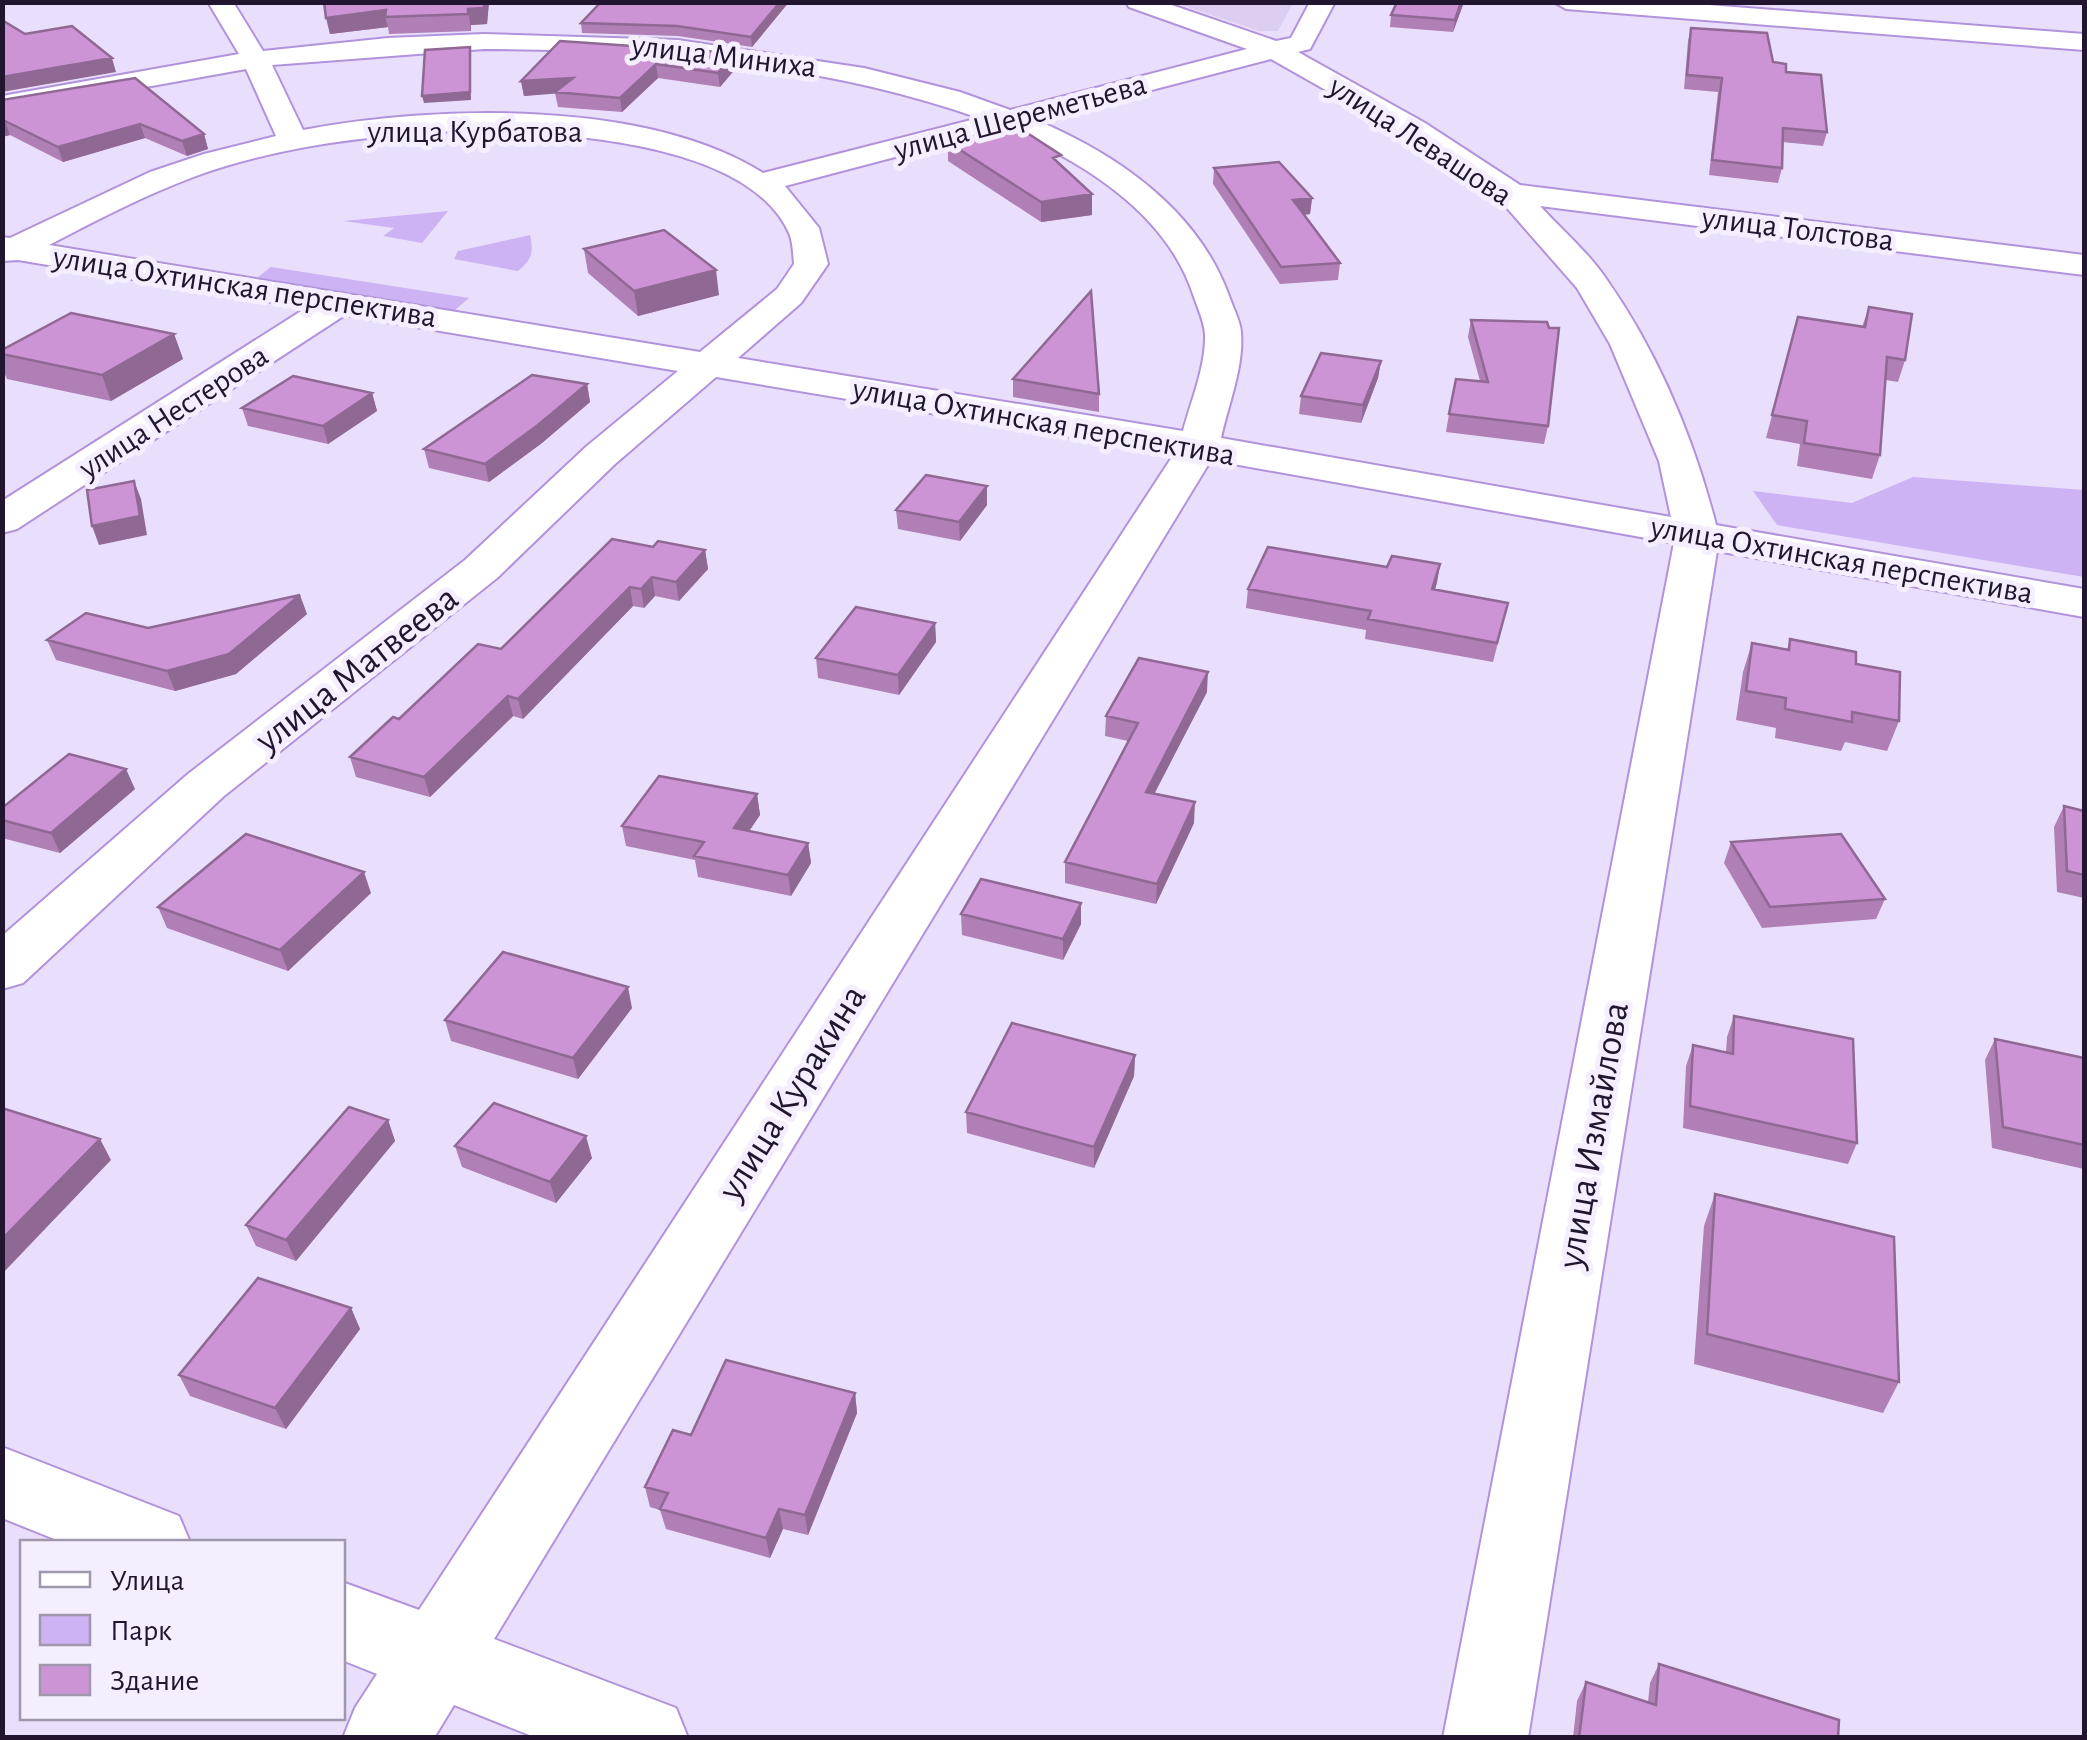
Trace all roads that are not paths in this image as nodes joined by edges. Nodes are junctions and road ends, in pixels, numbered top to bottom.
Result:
1 (220, 2) edge
2 (1138, 2) edge
3 (1323, 2) edge
4 (1566, 2) edge
5 (2084, 42) edge
6 (1275, 50) junction
7 (255, 58) junction
8 (2, 104) edge
9 (1014, 120) junction
10 (294, 142) junction
11 (764, 182) junction
12 (1512, 193) junction
13 (7, 250) edge
14 (2084, 265) edge
15 (342, 301) junction
16 (707, 364) junction
17 (1198, 446) junction
18 (2, 520) edge
19 (1696, 532) junction
20 (2084, 602) edge
21 (2, 969) edge
22 (2, 1482) edge
23 (146, 1540) edge
24 (345, 1622) edge
25 (432, 1658) junction
26 (385, 1738) edge
27 (646, 1738) edge
28 (1485, 1738) edge

1 - 7 street
2 - 6 street, улица Левашова
3 - 6 street
4 - 5 street
6 - 9 street, улица Шереметьева
6 - 12 street, улица Левашова
7 - 8 street, улица Миниха
7 - 9 street, улица Миниха
7 - 10 street
9 - 11 street, улица Шереметьева
9 - 17 street, улица Миниха
10 - 11 street, улица Курбатова
10 - 13 street, улица Курбатова
11 - 16 street, улица Курбатова
12 - 14 street, улица Толстова
12 - 19 street, улица Левашова
13 - 15 street, улица Охтинская перспектива
15 - 16 street, улица Охтинская перспектива
15 - 18 street, улица Нестерова
16 - 17 street, улица Охтинская перспектива
16 - 21 street, улица Матвеева
17 - 19 street, улица Охтинская перспектива
17 - 25 street, улица Куракина
19 - 20 street, улица Охтинская перспектива
19 - 28 street, улица Измайлова
22 - 23 street
24 - 25 street
25 - 26 street, улица Куракина
25 - 27 street

